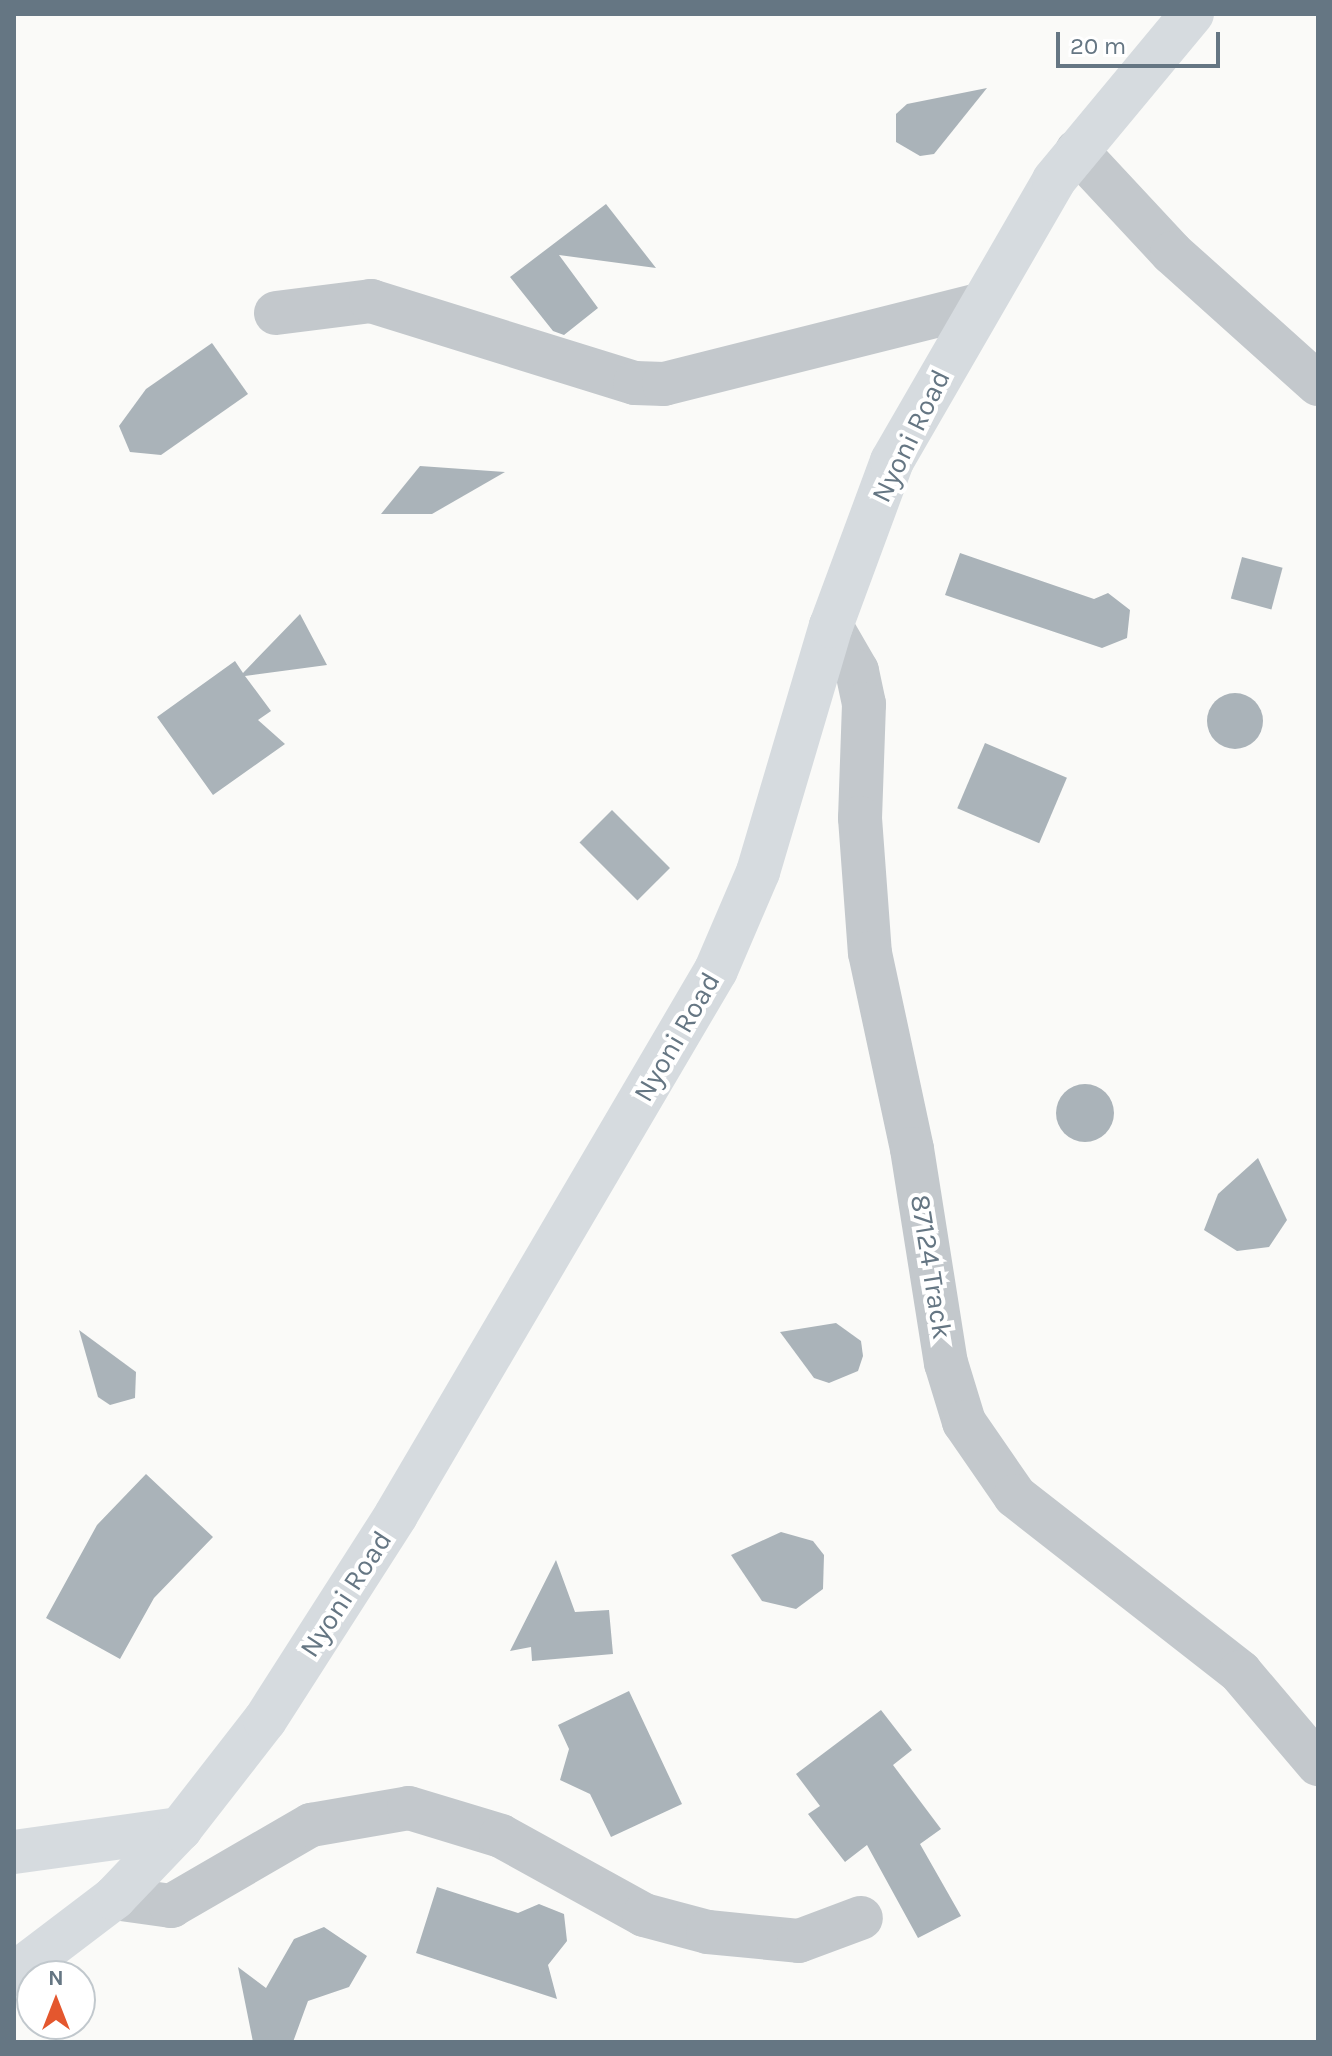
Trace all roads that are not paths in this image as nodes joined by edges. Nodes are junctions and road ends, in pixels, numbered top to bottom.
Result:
1 (1192, 14) edge
2 (1077, 151) junction
3 (979, 305) junction
4 (276, 313) dead end
5 (1318, 384) edge
6 (831, 626) junction
7 (1318, 1764) edge
8 (180, 1829) junction
9 (14, 1852) edge
10 (114, 1898) junction
11 (861, 1918) dead end
12 (14, 1974) edge

1 - 2 street, Nyoni Road
2 - 3 street, Nyoni Road
2 - 5 street
3 - 4 street
3 - 6 street, Nyoni Road
6 - 7 street, 87124 Track
6 - 8 street, Nyoni Road
8 - 9 street
8 - 10 street, Nyoni Road
10 - 11 street
10 - 12 street, Nyoni Road

